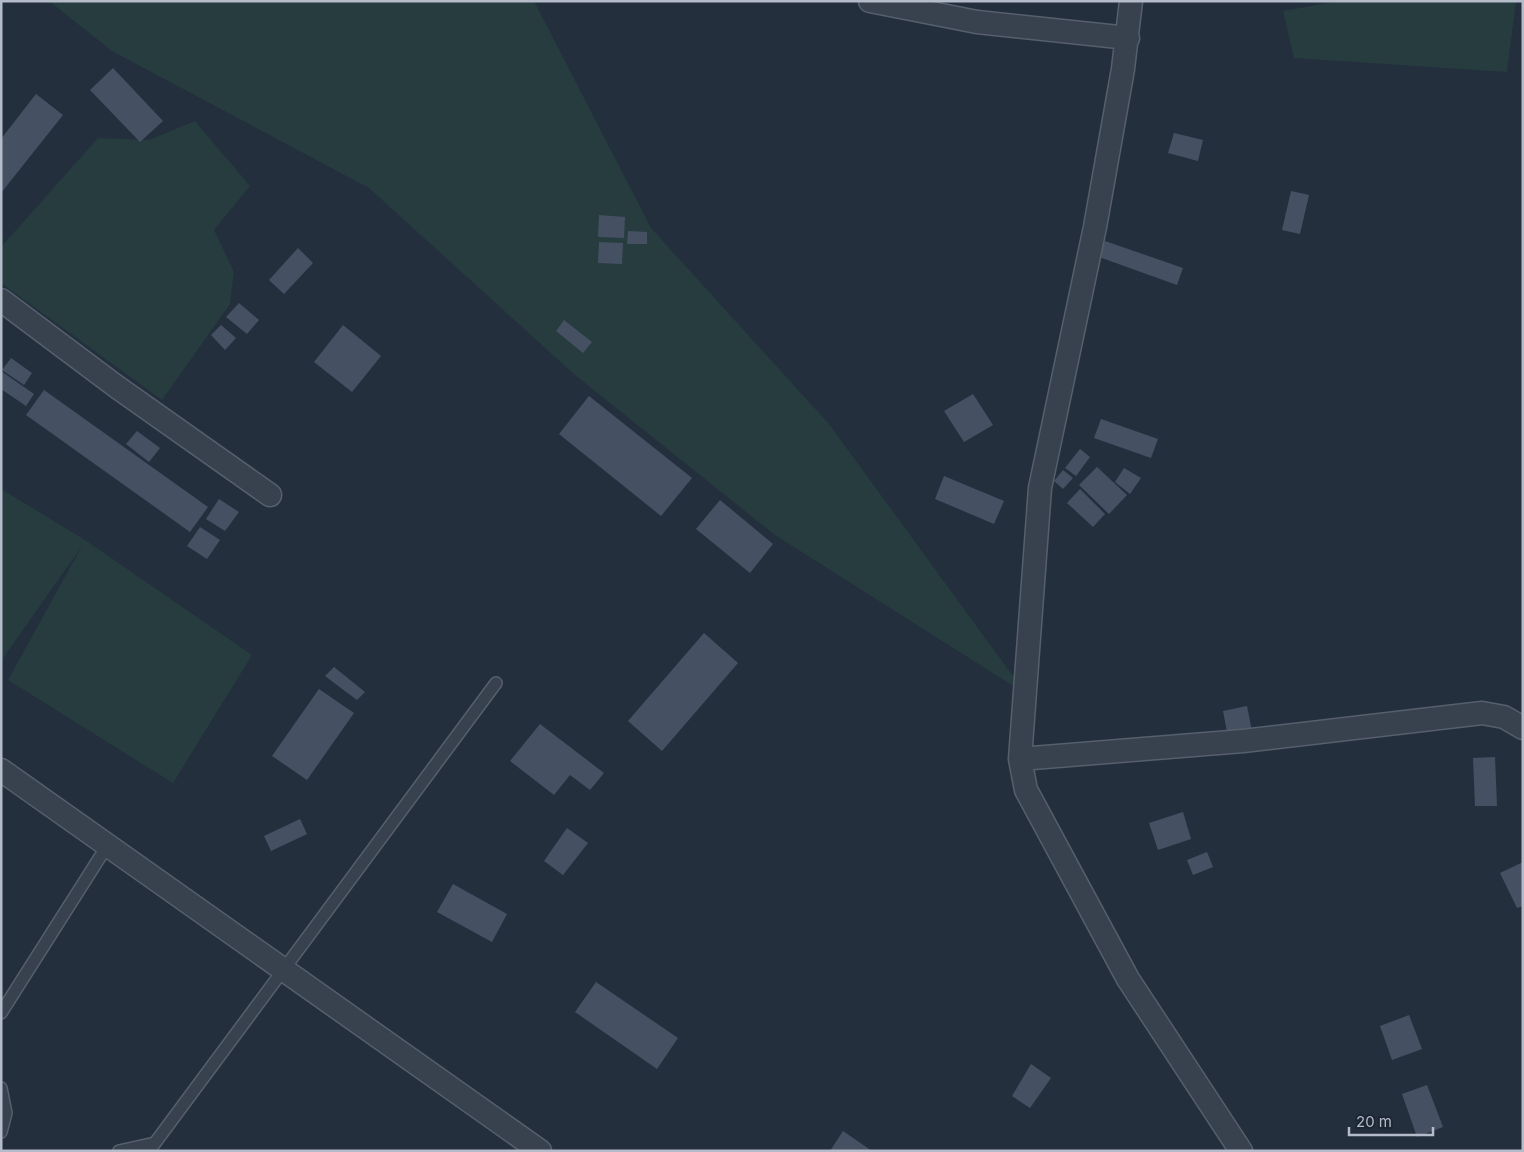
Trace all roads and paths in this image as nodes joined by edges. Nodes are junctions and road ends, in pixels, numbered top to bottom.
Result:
1 (870, 1) edge
2 (1131, 1) edge
3 (1128, 38) junction
4 (1, 300) edge
5 (270, 495) dead end
6 (496, 683) dead end
7 (1523, 728) edge
8 (1020, 759) junction
9 (1, 770) edge
10 (107, 846) junction
11 (283, 970) junction
12 (1, 1013) edge
13 (1, 1088) edge
14 (1, 1132) edge
15 (152, 1147) edge
16 (119, 1151) edge
17 (540, 1151) edge
18 (1240, 1151) edge

1 - 3 street
2 - 3 street
3 - 8 street
4 - 5 street
6 - 11 lane
7 - 8 street
8 - 18 street
9 - 10 street
10 - 11 street
10 - 12 lane
11 - 15 lane
11 - 17 street
13 - 14 lane
15 - 16 lane

